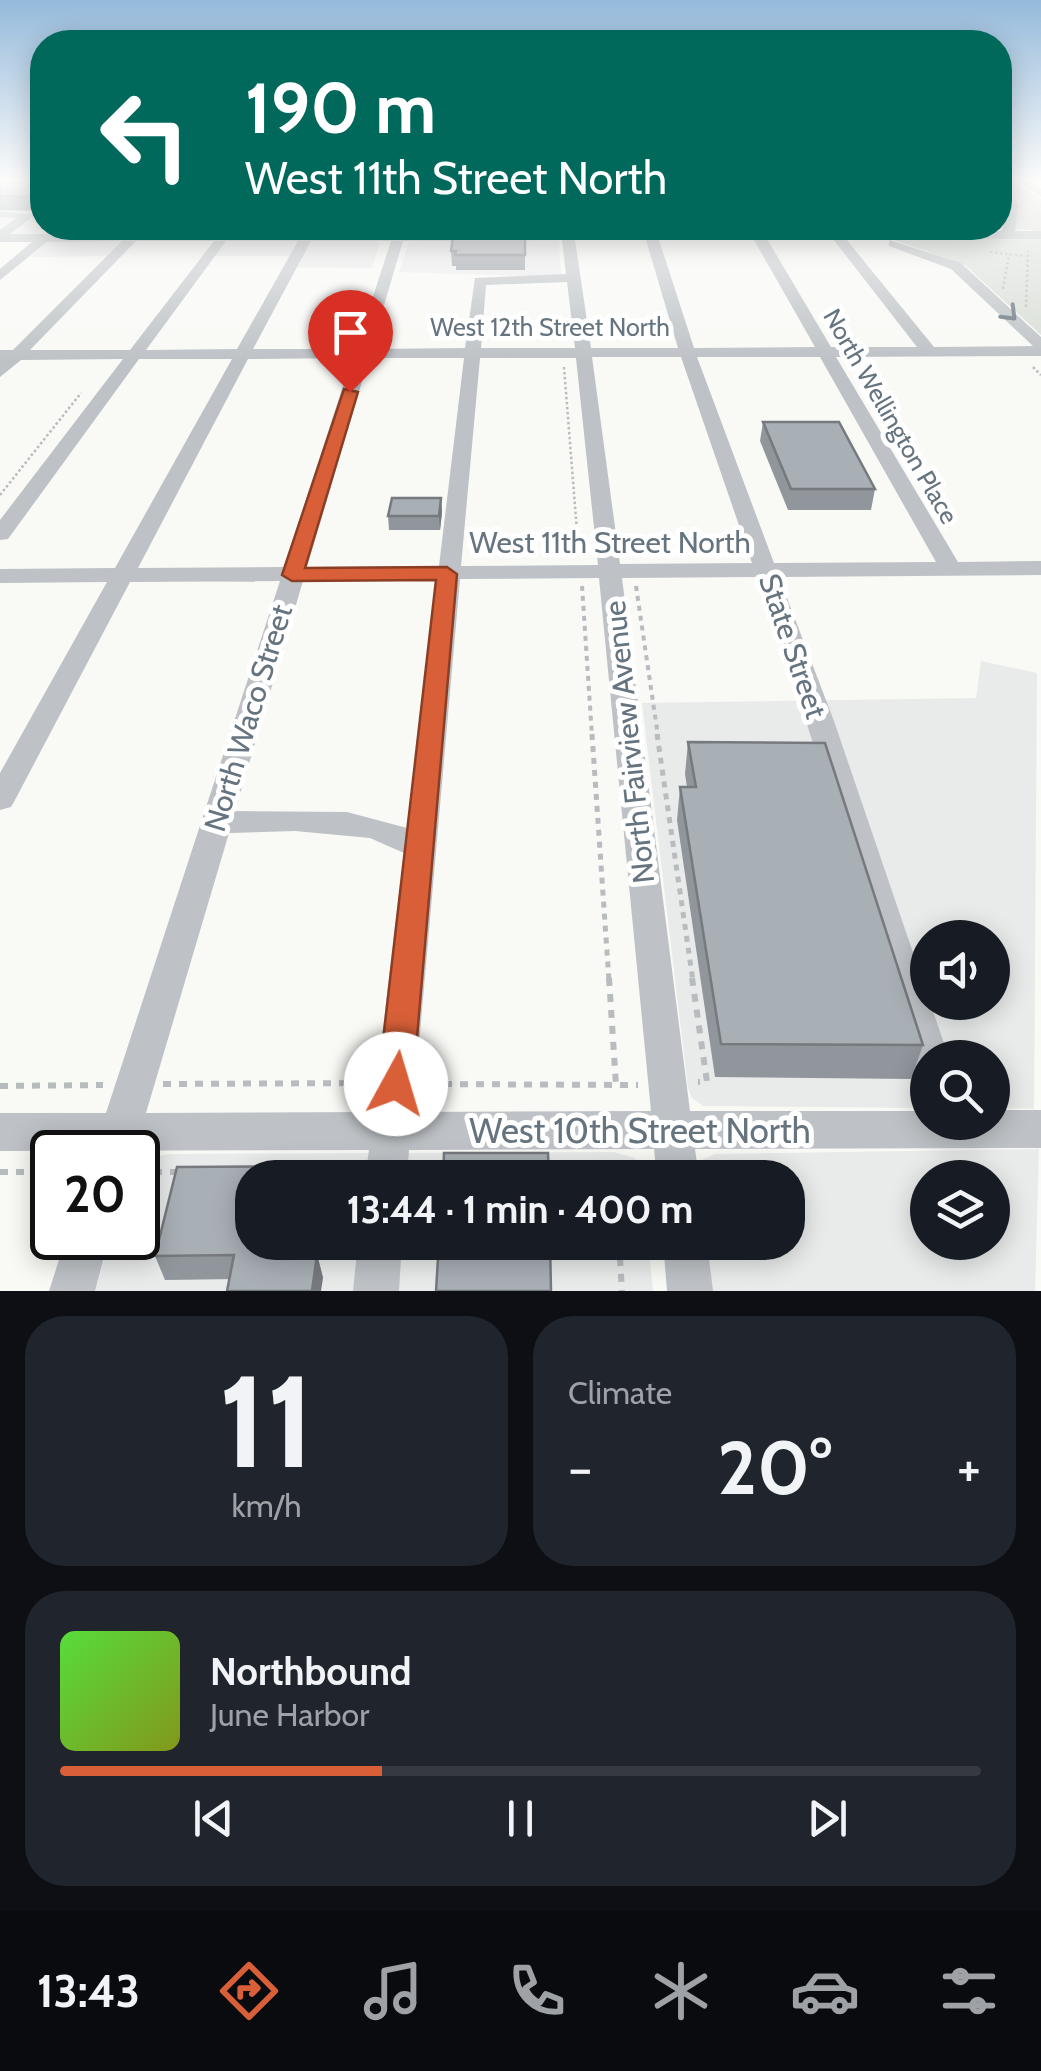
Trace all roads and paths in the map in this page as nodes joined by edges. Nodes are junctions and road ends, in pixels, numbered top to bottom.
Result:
1 (40, 241) edge
2 (69, 241) edge
3 (110, 241) edge
4 (137, 241) edge
5 (220, 241) edge
6 (303, 241) edge
7 (397, 241) edge
8 (569, 241) edge
9 (654, 241) edge
10 (761, 241) edge
11 (851, 241) edge
12 (882, 241) edge
13 (1034, 241) edge
14 (984, 250) dead end
15 (1009, 254) junction
16 (1028, 256) junction
17 (0, 276) edge
18 (574, 278) junction
19 (1011, 298) dead end
20 (1020, 306) dead end
21 (1026, 308) junction
22 (1034, 315) dead end
23 (1041, 348) edge
24 (928, 351) junction
25 (1018, 351) junction
26 (470, 352) junction
27 (562, 352) junction
28 (584, 352) junction
29 (688, 352) junction
30 (825, 352) junction
31 (362, 353) junction
32 (9, 354) edge
33 (136, 354) junction
34 (242, 354) junction
35 (0, 372) edge
36 (1041, 375) edge
37 (0, 534) edge
38 (1041, 568) edge
39 (951, 569) junction
40 (766, 571) junction
41 (595, 573) junction
42 (447, 574) junction
43 (292, 575) junction
44 (0, 576) edge
45 (120, 576) junction
46 (0, 800) edge
47 (216, 822) junction
48 (420, 847) junction
49 (924, 1040) edge
50 (616, 1085) dead end
51 (0, 1086) edge
52 (78, 1086) dead end
53 (910, 1126) edge
54 (1010, 1128) edge
55 (672, 1129) junction
56 (1041, 1129) edge
57 (122, 1130) edge
58 (391, 1130) junction
59 (0, 1132) edge
60 (30, 1135) edge
61 (160, 1140) edge
62 (388, 1160) edge
63 (676, 1160) edge
64 (0, 1172) edge
65 (30, 1172) edge
66 (81, 1260) edge
67 (379, 1260) edge
68 (620, 1260) edge
69 (687, 1260) edge
70 (72, 1291) edge
71 (376, 1291) edge
72 (622, 1291) edge
73 (690, 1291) edge

1 - 17 street
2 - 3 street
4 - 32 street
5 - 33 street
6 - 34 street
7 - 31 street, North Waco Street
8 - 18 street, North Fairview Avenue
9 - 29 street, State Street
10 - 30 street, North Wellington Place
11 - 24 street
12 -> 23 street
13 - 16 path
14 - 15 path
15 - 16 path
15 - 19 path
16 - 21 path
18 - 26 street
18 - 28 street, North Fairview Avenue
20 - 21 path
21 - 22 path
23 - 25 street, West 12th Street North
24 - 25 street, West 12th Street North
24 - 30 street, West 12th Street North
25 - 36 path
26 - 27 street, West 12th Street North
26 - 31 street, West 12th Street North
26 - 42 street
27 - 28 street, West 12th Street North
27 - 41 path
28 - 29 street, West 12th Street North
28 - 41 street, North Fairview Avenue
29 - 30 street, West 12th Street North
29 - 40 street, State Street
30 - 39 street, North Wellington Place
31 - 34 street, West 12th Street North
31 - 43 street, North Waco Street
32 - 33 street, West 12th Street North
32 - 35 street
33 - 34 street, West 12th Street North
33 - 37 street
34 - 45 street
38 - 39 street, West 11th Street North
39 - 40 street, West 11th Street North
40 - 41 street, West 11th Street North
40 - 49 street, State Street
41 - 42 street, West 11th Street North
41 - 50 path
41 - 55 street, North Fairview Avenue
42 - 43 street, West 11th Street North
42 - 48 street
43 - 45 street, West 11th Street North
43 - 47 street, North Waco Street
44 - 45 street, West 11th Street North
45 - 46 street
47 - 48 street
47 - 57 street, North Waco Street
48 - 58 street
51 - 52 path
53 - 55 street, West 10th Street North
54 - 56 street, West 10th Street North
55 - 58 street, West 10th Street North
55 - 63 street, North Fairview Avenue
58 - 61 street, West 10th Street North
58 - 62 street
59 - 60 street, West 10th Street North
64 - 65 path
66 - 70 street
67 - 71 street
68 - 72 path
69 - 73 street

